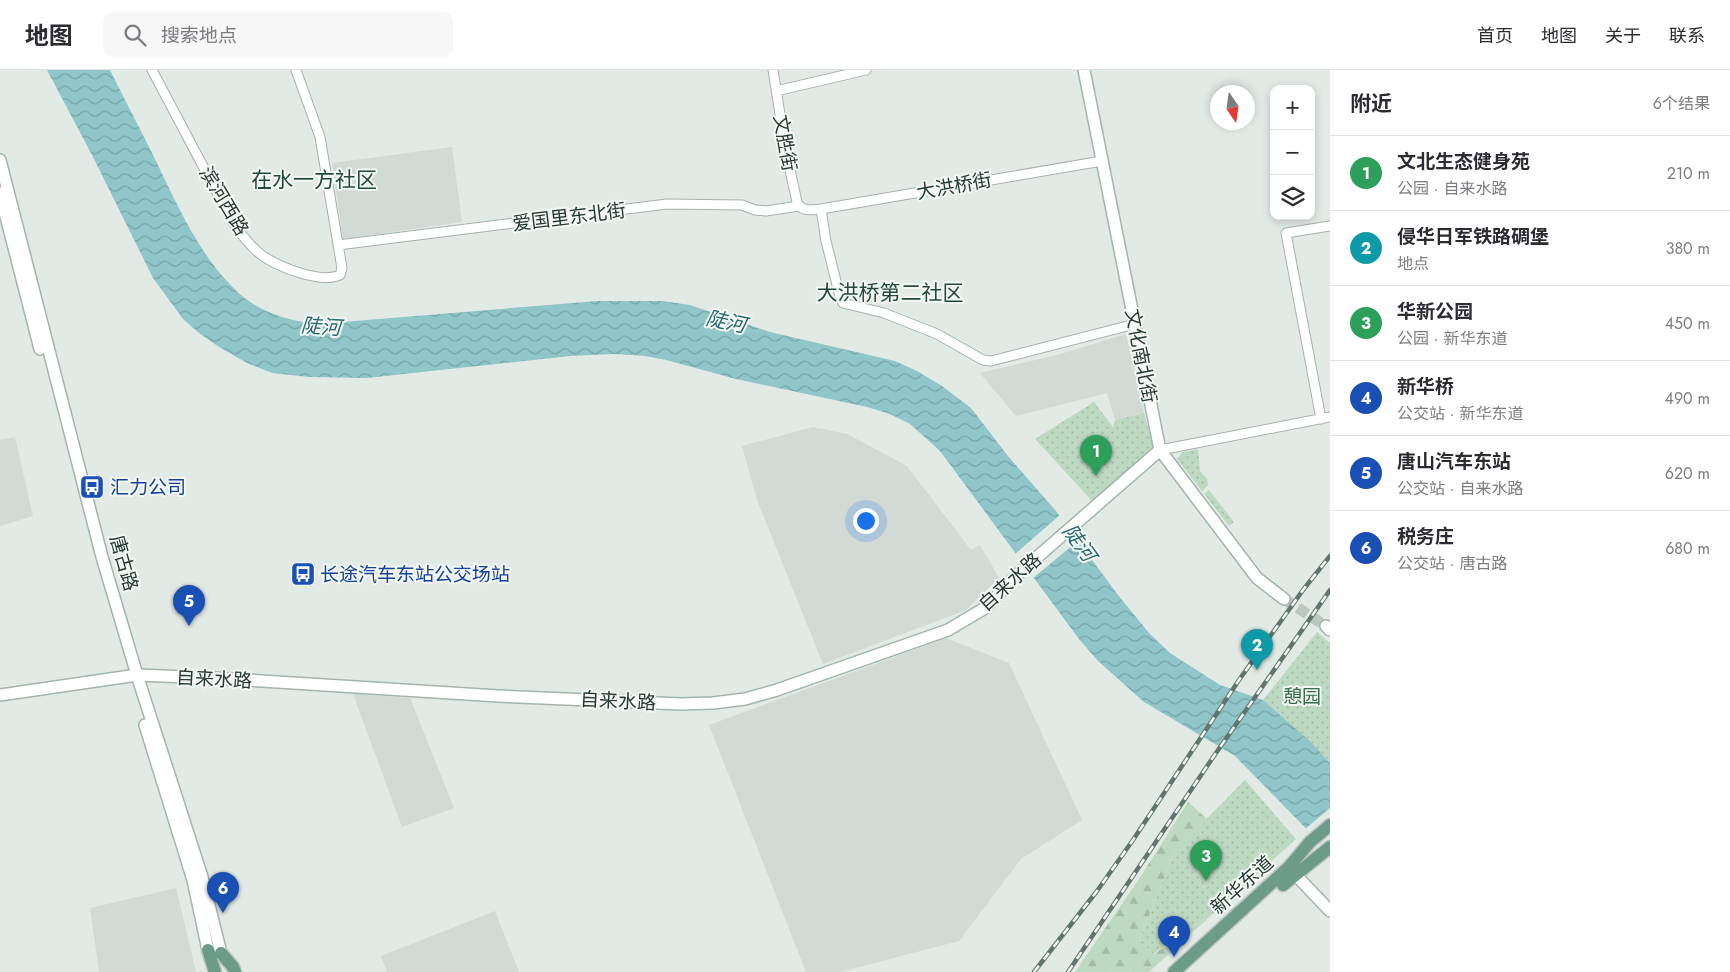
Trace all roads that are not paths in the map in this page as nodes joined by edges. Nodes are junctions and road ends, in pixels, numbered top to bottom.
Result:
1 (152, 70) edge
2 (296, 70) edge
3 (773, 70) edge
4 (866, 70) edge
5 (1084, 70) edge
6 (776, 91) junction
7 (0, 160) edge
8 (1102, 161) junction
9 (0, 193) edge
10 (802, 208) junction
11 (821, 209) junction
12 (1330, 226) edge
13 (338, 245) junction
14 (1134, 324) junction
15 (1325, 418) edge
16 (1160, 450) junction
17 (1284, 599) tunnel mouth
18 (134, 676) junction
19 (0, 695) edge
20 (1330, 826) edge
21 (1326, 851) edge
22 (1292, 871) junction
23 (1330, 911) edge
24 (208, 950) junction
25 (221, 953) junction
26 (204, 972) edge
27 (215, 972) edge
28 (227, 972) edge
29 (235, 972) edge
30 (1174, 972) edge
31 (1187, 972) edge

1 - 13 street, 滨河西路
2 - 13 street
3 - 6 street, 文胜街
4 - 6 street
5 - 8 street, 文化南北街
6 - 10 street, 文胜街
7 - 18 street, 唐古路
8 - 11 street, 大洪桥街
8 - 14 street, 文化南北街
9 - 18 street, 唐古路
10 - 11 street, 大洪桥街
10 - 13 street, 爱国里东北街
11 - 14 street
12 - 15 street
14 - 16 street, 文化南北街
15 - 16 street
16 - 17 street, 文化南北街
16 - 18 street, 自来水路
18 - 19 street, 自来水路
18 - 24 street, 唐古路
18 - 25 street, 唐古路
20 - 22 main road, 新华东道
21 - 22 main road, 新华东道
22 - 23 street
22 - 30 main road, 新华东道
22 - 31 main road, 新华东道
24 - 26 main road
24 - 27 main road, 唐古路
25 - 28 main road
25 - 29 main road

